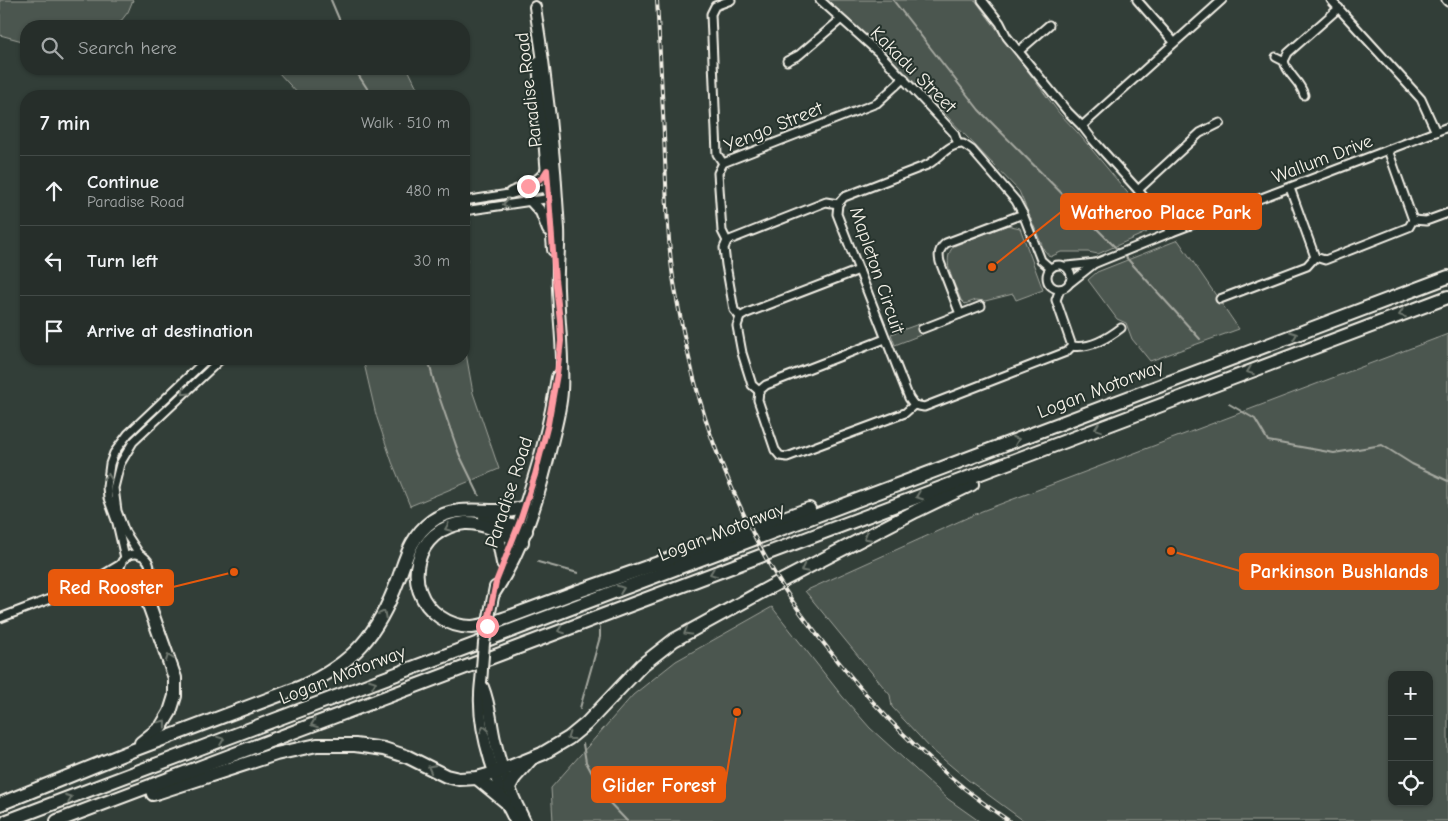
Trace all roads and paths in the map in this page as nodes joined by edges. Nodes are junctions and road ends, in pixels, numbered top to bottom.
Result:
1 (731, 0) edge
2 (820, 0) edge
3 (982, 0) edge
4 (1137, 0) edge
5 (1222, 0) edge
6 (1331, 0) edge
7 (713, 3) edge
8 (535, 4) edge
9 (1339, 8) junction
10 (840, 20) junction
11 (1049, 25) dead end
12 (1174, 42) junction
13 (1018, 51) junction
14 (1276, 57) dead end
15 (788, 61) dead end
16 (1284, 61) junction
17 (904, 78) junction
18 (1304, 95) dead end
19 (1220, 123) dead end
20 (1082, 126) junction
21 (1448, 127) edge
22 (1436, 132) junction
23 (958, 144) junction
24 (1388, 150) junction
25 (723, 163) junction
26 (547, 170) junction
27 (1290, 188) junction
28 (1138, 190) junction
29 (552, 192) junction
30 (512, 193) junction
31 (470, 199) edge
32 (531, 201) junction
33 (838, 204) junction
34 (470, 210) edge
35 (1448, 212) edge
36 (1023, 214) junction
37 (1413, 220) junction
38 (1172, 232) junction
39 (727, 241) junction
40 (552, 243) junction
41 (1315, 258) junction
42 (1096, 263) junction
43 (1067, 266) junction
44 (1050, 268) junction
45 (859, 270) junction
46 (1448, 277) edge
47 (1071, 282) junction
48 (558, 288) junction
49 (1060, 289) junction
50 (1448, 297) edge
51 (1220, 299) dead end
52 (981, 306) dead end
53 (960, 314) junction
54 (740, 317) junction
55 (1121, 328) dead end
56 (922, 329) dead end
57 (885, 339) junction
58 (561, 341) junction
59 (1072, 346) junction
60 (201, 365) edge
61 (204, 365) edge
62 (214, 365) edge
63 (191, 374) junction
64 (759, 391) junction
65 (914, 405) junction
66 (164, 413) junction
67 (114, 453) junction
68 (970, 457) junction
69 (998, 466) junction
70 (117, 472) junction
71 (525, 507) junction
72 (485, 512) junction
73 (494, 530) junction
74 (520, 534) junction
75 (140, 555) junction
76 (123, 561) junction
77 (503, 563) junction
78 (129, 582) junction
79 (84, 586) junction
80 (494, 594) junction
81 (0, 618) edge
82 (131, 751) junction
83 (531, 758) junction
84 (499, 771) junction
85 (477, 778) junction
86 (509, 787) junction
87 (505, 801) junction
88 (0, 804) edge
89 (7, 821) edge
90 (57, 821) edge
91 (75, 821) edge
92 (515, 821) edge
93 (525, 821) edge

1 - 7 street
2 - 10 street, Kakadu Street
3 - 13 street
4 - 12 street
5 - 12 street
6 - 9 street
7 - 25 street
8 - 26 street, Paradise Road
8 - 29 street, Paradise Road
9 - 16 street
9 - 22 street
10 - 15 street
10 - 17 street, Kakadu Street
11 - 13 street
12 - 20 street
13 - 20 street
14 - 16 street
16 - 18 street
17 - 23 street, Kakadu Street
17 - 25 street, Yengo Street
19 - 28 street
20 - 28 street
21 - 22 street, Wallum Drive
22 - 24 street, Wallum Drive
23 - 33 street, Mapleton Circuit
23 - 36 street
24 - 27 street, Wallum Drive
24 - 37 street
25 - 39 street, Yengo Street
26 - 29 street, Paradise Road
26 - 30 street
27 - 38 street, Wallum Drive
27 - 41 street
28 - 38 street
29 - 30 street
29 - 32 street
29 - 40 street, Paradise Road
29 - 48 street, Paradise Road
30 - 31 street
32 -> 34 street
32 - 40 street
33 - 39 street
33 - 45 street, Mapleton Circuit
35 - 37 street
36 - 44 street
36 - 53 street
37 - 41 street
38 - 42 street, Wallum Drive
39 - 54 street, Yengo Street
40 - 48 street, Paradise Road
41 - 51 street
42 - 43 street, Wallum Drive
42 - 47 street
43 - 44 street
43 - 47 street
44 - 49 street
45 - 54 street
45 - 57 street, Mapleton Circuit
68 -> 46 highway, Logan Motorway
47 - 49 street
48 - 58 street, Paradise Road
49 - 59 street
50 -> 69 highway, Logan Motorway
52 - 53 street
53 - 56 street
54 - 64 street
55 - 59 street
57 - 64 street
57 - 65 street, Mapleton Circuit
58 - 71 street, Paradise Road
58 - 74 street, Paradise Road
59 - 65 street
60 - 63 street
61 - 63 street
62 -> 66 street
63 - 67 street
64 - 65 street
66 - 67 street
66 - 70 street
67 - 70 street
76 -> 67 street
73 -> 68 highway
89 -> 68 highway, Logan Motorway
69 -> 83 highway
69 -> 90 highway, Logan Motorway
70 - 75 street
71 - 72 highway
71 - 74 street, Paradise Road
72 - 74 highway
82 -> 72 highway
73 - 74 highway
73 - 77 highway
74 - 77 street, Paradise Road
74 - 80 street, Paradise Road
75 - 76 street
75 - 78 street
76 - 78 street
76 - 79 street
77 - 80 street, Paradise Road
78 - 79 street
82 -> 78 highway
79 - 81 street
80 - 84 street, Paradise Road, bridge
82 - 88 highway
83 - 84 highway
83 - 86 highway
84 - 85 highway
84 - 86 street, Paradise Road
84 - 87 street, Paradise Road
85 - 87 highway
85 -> 91 highway
86 - 93 street, Paradise Road
87 - 92 street, Paradise Road

